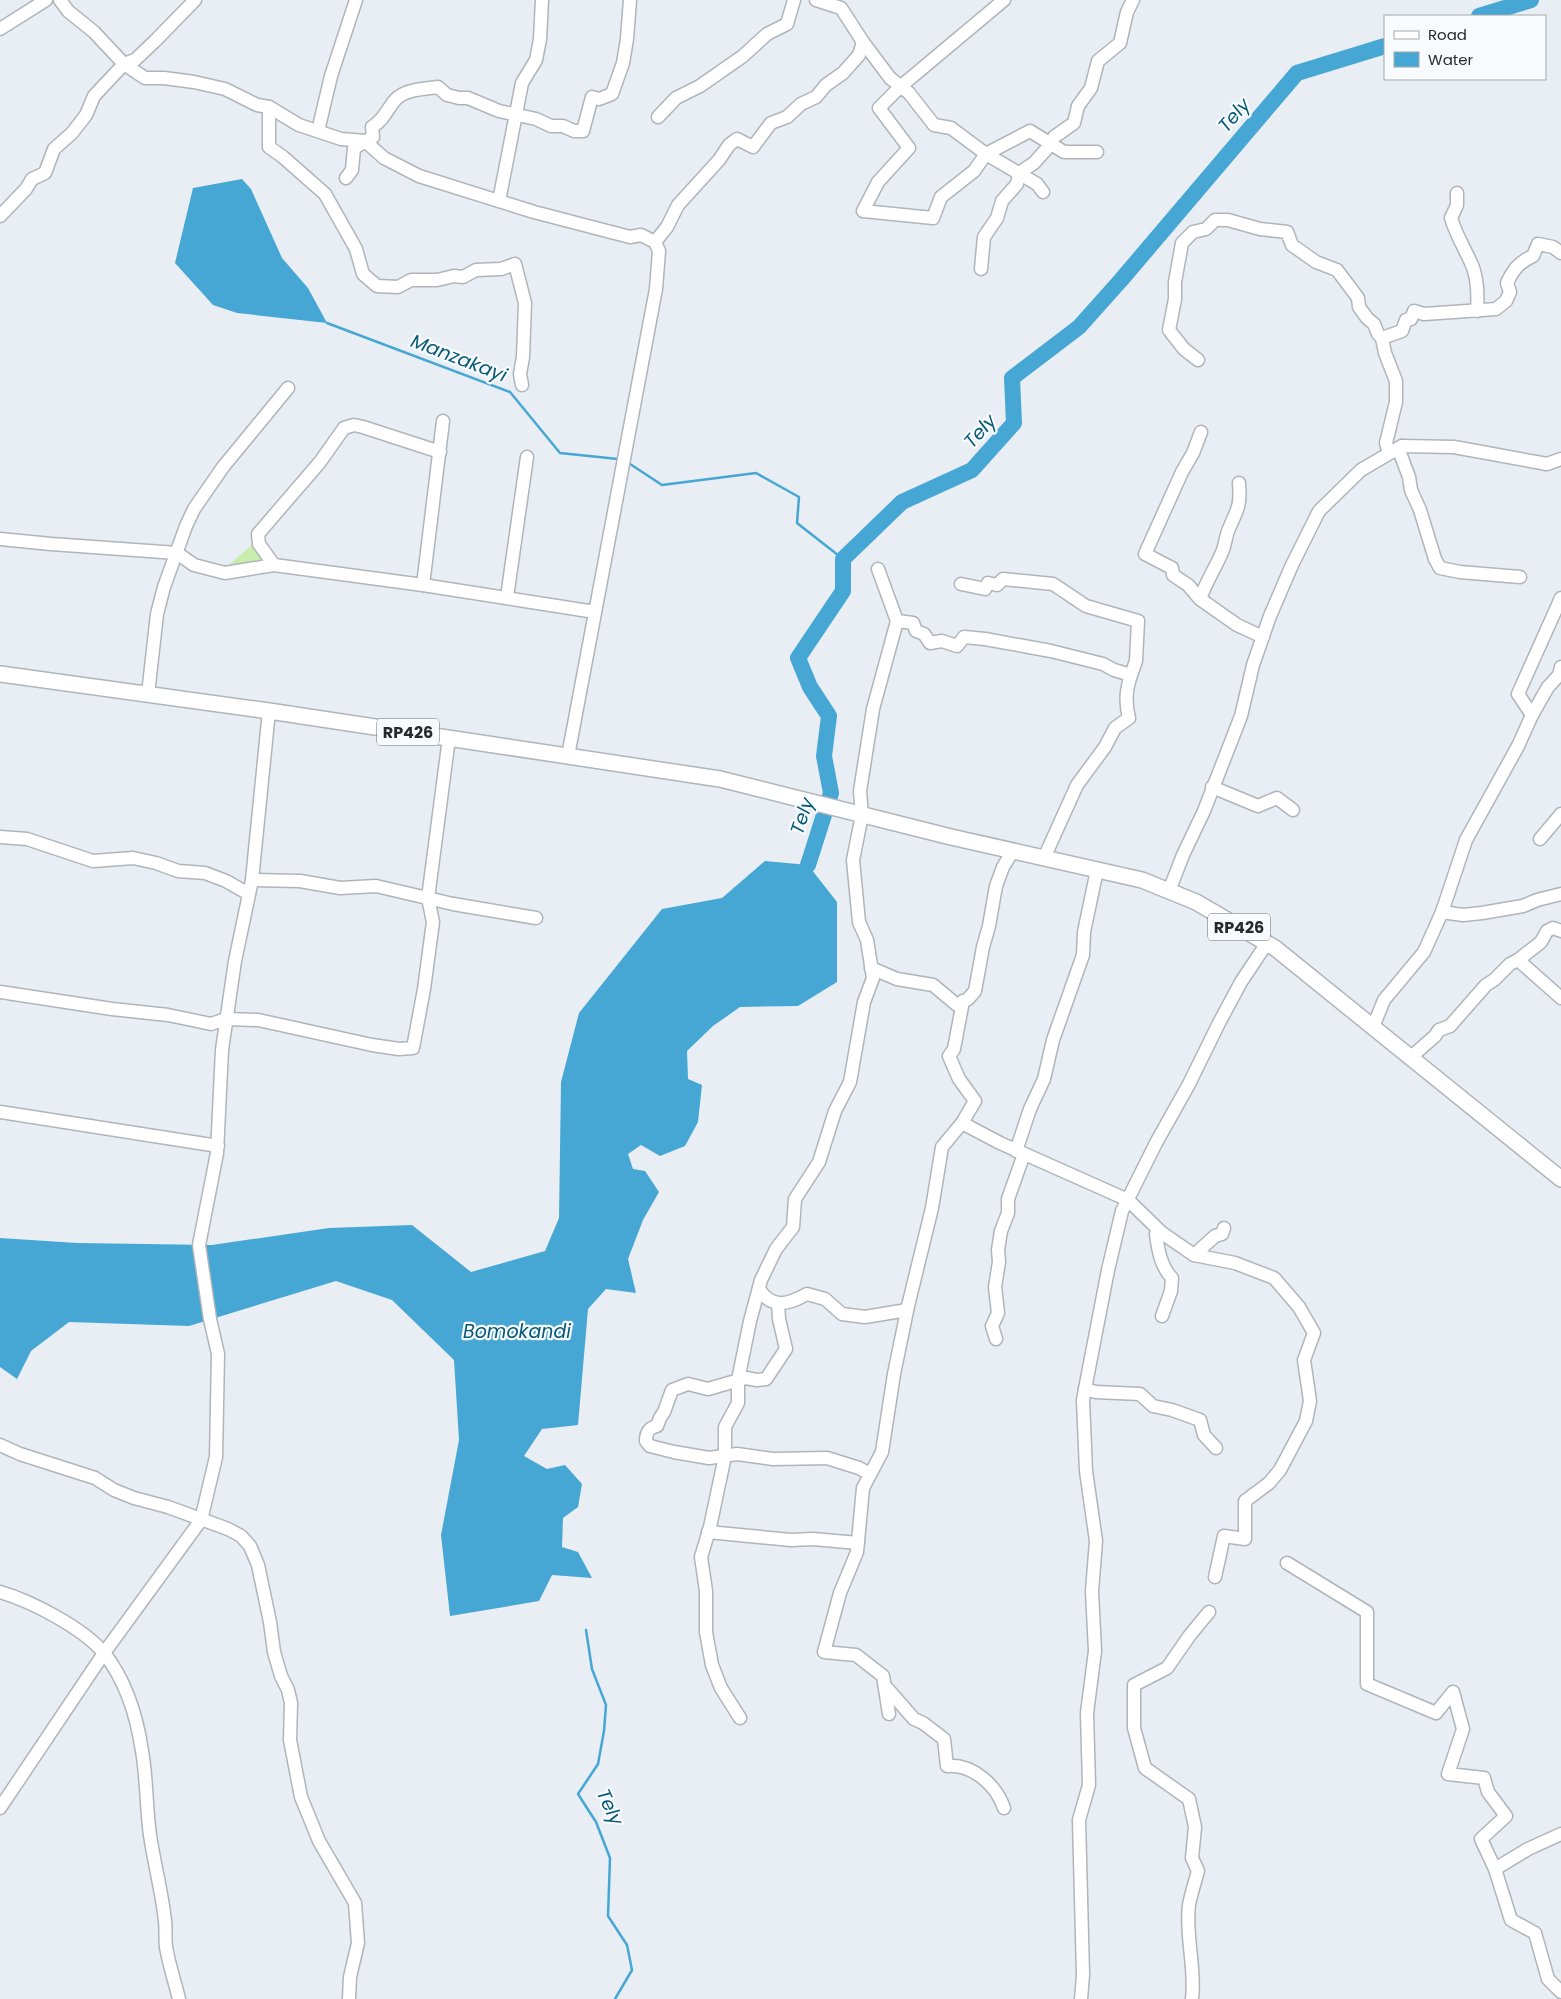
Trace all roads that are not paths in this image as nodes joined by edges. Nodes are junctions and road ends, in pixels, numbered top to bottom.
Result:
1 (46, 0) edge
2 (60, 0) edge
3 (195, 0) edge
4 (356, 0) edge
5 (542, 0) edge
6 (630, 0) edge
7 (794, 0) edge
8 (818, 0) edge
9 (1004, 0) edge
10 (1133, 0) edge
11 (0, 29) edge
12 (863, 42) junction
13 (124, 64) junction
14 (900, 86) junction
15 (269, 106) junction
16 (517, 115) junction
17 (658, 117) dead end
18 (318, 131) junction
19 (365, 141) junction
20 (1051, 144) junction
21 (1097, 152) dead end
22 (986, 154) junction
23 (1019, 173) junction
24 (346, 178) dead end
25 (1043, 192) dead end
26 (1457, 193) dead end
27 (499, 201) junction
28 (0, 216) edge
29 (655, 242) junction
30 (1561, 253) edge
31 (980, 269) dead end
32 (1477, 311) junction
33 (1382, 338) junction
34 (1198, 360) dead end
35 (522, 385) dead end
36 (288, 388) dead end
37 (443, 421) dead end
38 (1201, 432) dead end
39 (1402, 446) junction
40 (440, 452) junction
41 (1389, 454) junction
42 (527, 457) dead end
43 (1561, 459) edge
44 (1239, 483) dead end
45 (0, 538) edge
46 (178, 552) junction
47 (274, 564) junction
48 (878, 569) dead end
49 (1520, 577) dead end
50 (423, 584) junction
51 (961, 584) dead end
52 (507, 597) junction
53 (1561, 598) edge
54 (1200, 599) junction
55 (595, 612) junction
56 (897, 621) junction
57 (1263, 637) junction
58 (1561, 667) edge
59 (0, 674) edge
60 (1131, 675) junction
61 (148, 694) junction
62 (269, 711) junction
63 (1532, 716) junction
64 (449, 738) junction
65 (568, 756) junction
66 (1212, 788) junction
67 (1293, 810) dead end
68 (855, 812) junction
69 (1561, 814) edge
70 (0, 837) edge
71 (1540, 839) dead end
72 (1013, 851) junction
73 (1044, 858) junction
74 (1097, 870) junction
75 (252, 880) junction
76 (1169, 891) junction
77 (249, 894) junction
78 (1561, 894) edge
79 (428, 898) junction
80 (1442, 912) junction
81 (536, 918) dead end
82 (1561, 931) edge
83 (1267, 943) junction
84 (1518, 960) junction
85 (871, 968) junction
86 (0, 992) edge
87 (1561, 998) edge
88 (963, 1001) junction
89 (226, 1019) junction
90 (1373, 1027) junction
91 (1411, 1057) junction
92 (0, 1112) edge
93 (962, 1123) junction
94 (218, 1146) junction
95 (1020, 1153) junction
96 (1561, 1179) edge
97 (1128, 1200) junction
98 (1224, 1228) dead end
99 (1162, 1233) junction
100 (1194, 1255) junction
101 (758, 1289) junction
102 (778, 1303) junction
103 (907, 1310) junction
104 (1162, 1316) dead end
105 (996, 1339) dead end
106 (738, 1380) junction
107 (1085, 1389) junction
108 (0, 1445) edge
109 (1216, 1448) dead end
110 (726, 1456) junction
111 (870, 1474) junction
112 (201, 1520) junction
113 (708, 1532) junction
114 (858, 1543) junction
115 (1287, 1563) dead end
116 (1214, 1576) dead end
117 (0, 1592) edge
118 (1209, 1612) dead end
119 (104, 1653) junction
120 (885, 1685) junction
121 (890, 1714) dead end
122 (740, 1718) dead end
123 (0, 1808) edge
124 (1004, 1808) dead end
125 (1561, 1834) edge
126 (1496, 1869) junction
127 (1561, 1992) edge
128 (179, 1999) edge
129 (349, 1999) edge
130 (1080, 1999) edge
131 (1192, 1999) edge

1 - 11 street
2 - 13 street
3 - 13 street
4 - 18 street
5 - 16 street
6 - 16 street
7 - 17 street
8 - 12 street
9 - 14 street
10 - 20 street
12 - 14 street
12 - 29 street
13 - 15 street
13 - 28 street
14 - 22 street
14 - 22 street
15 - 18 street
15 - 35 street
16 - 19 street
16 - 27 street
18 - 19 street
19 - 24 street
19 - 27 street
20 - 21 street
20 - 22 street
20 - 23 street
22 - 23 street
23 - 25 street
23 - 31 street
26 - 32 street
27 - 29 street
29 - 55 street
30 - 32 street
32 - 33 street
33 - 34 street
33 - 41 street
36 - 46 street
37 - 40 street
38 - 54 street
39 - 41 street
39 - 43 street
39 - 49 street
40 - 47 street
40 - 50 street
41 - 57 street
42 - 52 street
44 - 54 street
45 - 46 street
46 - 47 street
46 - 61 street
47 - 50 street
48 - 56 street
50 - 52 street
51 - 60 street
52 - 55 street
53 - 63 street
54 - 57 street
55 - 65 street
56 - 60 street
56 - 68 street
57 - 66 street
58 - 63 street
59 - 61 main road, RP426
60 - 73 street
61 - 62 main road, RP426
62 - 64 main road, RP426
62 - 75 street
63 - 80 street
64 - 65 main road, RP426
64 - 79 street
65 - 68 main road, RP426
66 - 67 street
66 - 76 street
68 - 72 main road, RP426
68 - 85 street
69 - 71 street
70 - 77 street
72 - 73 main road, RP426
72 - 88 street
73 - 74 main road, RP426
74 - 76 main road, RP426
74 - 95 street
75 - 77 street
75 - 79 street
76 - 83 main road, RP426
77 - 89 street
78 - 80 street
79 - 81 street
79 - 89 street
80 - 90 street
82 - 84 street
83 - 90 main road, RP426
83 - 97 street
84 - 87 street
84 - 91 street
85 - 88 street
85 - 101 street
86 - 89 street
88 - 93 street
89 - 94 street
90 - 91 main road, RP426
91 - 96 main road, RP426
92 - 94 street
93 - 95 street
93 - 103 street
94 - 112 street
95 - 97 street
95 - 105 street
97 - 99 street
97 - 107 street
98 - 100 street
99 - 100 street
99 - 104 street
100 - 116 street
101 - 102 street
101 - 106 street
102 - 103 street
102 - 106 street
103 - 111 street
106 - 110 street
106 - 110 street
107 - 109 street
107 - 130 street
108 - 112 street
110 - 111 street
110 - 113 street
111 - 114 street
112 - 119 street
112 - 129 street
113 - 114 street
113 - 122 street
114 - 120 street
115 - 126 street
117 - 119 street
118 - 131 street
119 - 123 street
119 - 128 street
120 - 121 street
120 - 124 street
125 - 126 street
126 - 127 street

